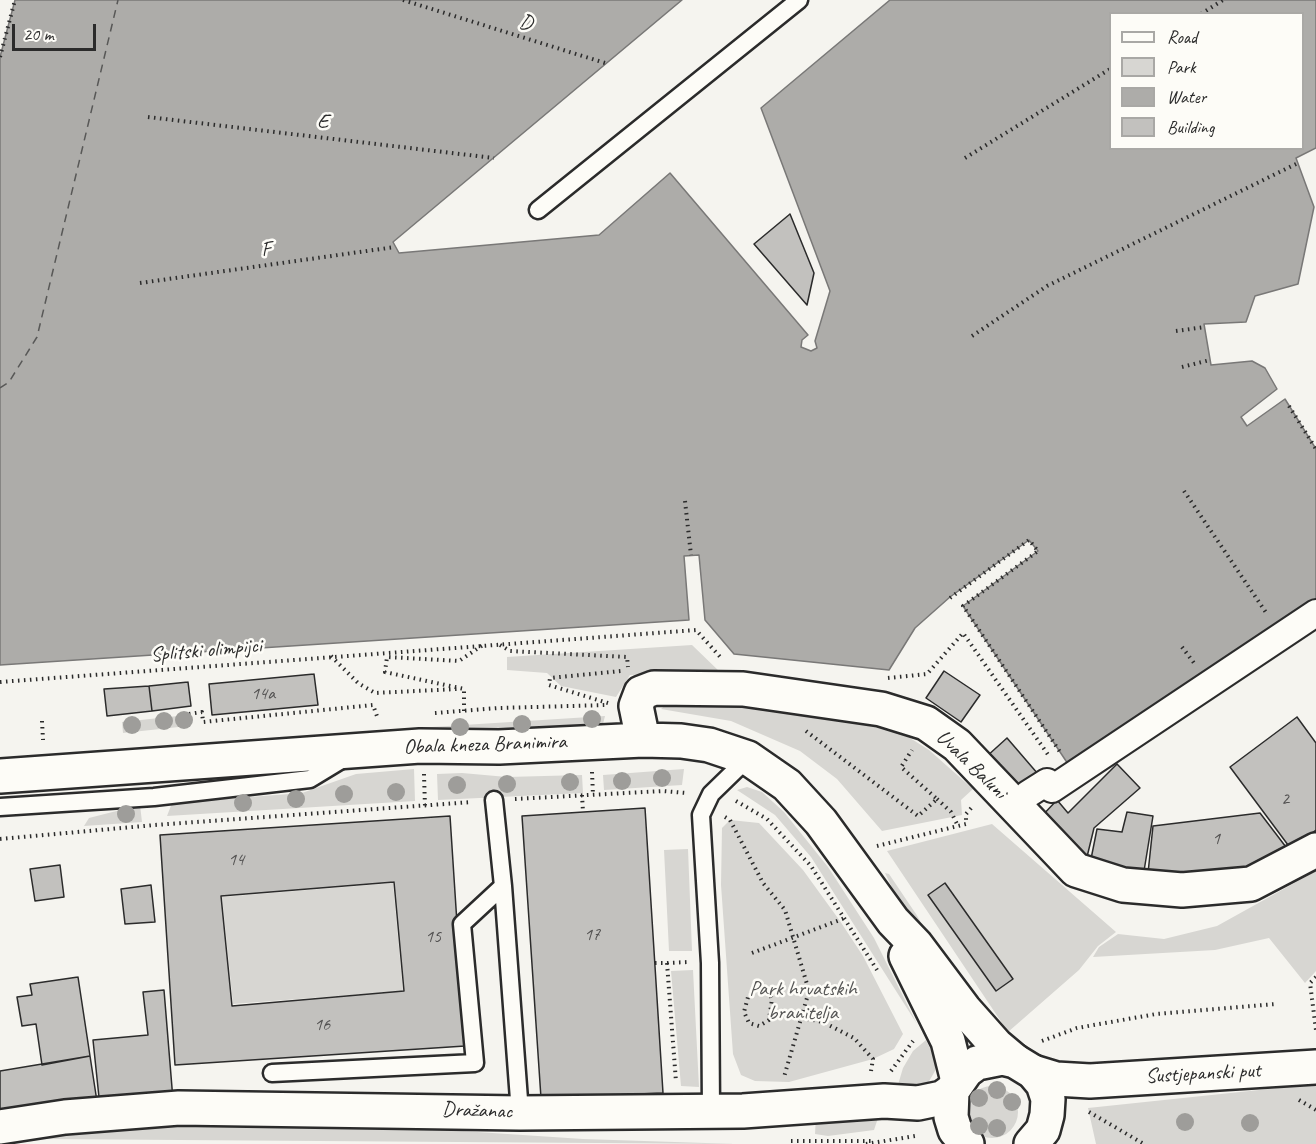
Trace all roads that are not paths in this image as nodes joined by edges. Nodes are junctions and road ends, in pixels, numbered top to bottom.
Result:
1 (799, 0) edge
2 (538, 210) dead end
3 (1316, 613) edge
4 (643, 740) junction
5 (354, 752) junction
6 (748, 758) junction
7 (0, 776) edge
8 (494, 800) road end
9 (1020, 800) junction
10 (0, 807) edge
11 (1316, 850) edge
12 (503, 886) junction
13 (893, 921) junction
14 (1028, 1058) junction
15 (1316, 1067) edge
16 (272, 1073) dead end
17 (955, 1085) junction
18 (1086, 1095) junction
19 (711, 1101) junction
20 (520, 1113) junction
21 (0, 1126) edge
22 (1036, 1136) edge
23 (968, 1144) edge

1 - 2 lane
3 - 9 street, Uvala Baluni
4 - 5 street, Obala kneza Branimira
4 - 6 street, Obala kneza Branimira
4 - 9 street, Uvala Baluni
5 - 7 street, Obala kneza Branimira
5 - 10 lane
6 - 13 street, Obala kneza Branimira
6 - 19 lane
8 - 12 lane
9 - 11 street, Uvala Baluni
12 - 16 lane
12 - 20 lane
13 - 14 street, Obala kneza Branimira
13 - 17 street, Obala kneza Branimira
14 - 17 street, Dražanac
14 - 18 street, Sustjepanski put
14 - 22 street
15 - 18 street, Sustjepanski put
17 - 19 street, Dražanac
17 - 23 street, Obala kneza Branimira
18 - 22 street
19 - 20 street, Dražanac
20 - 21 street, Dražanac

